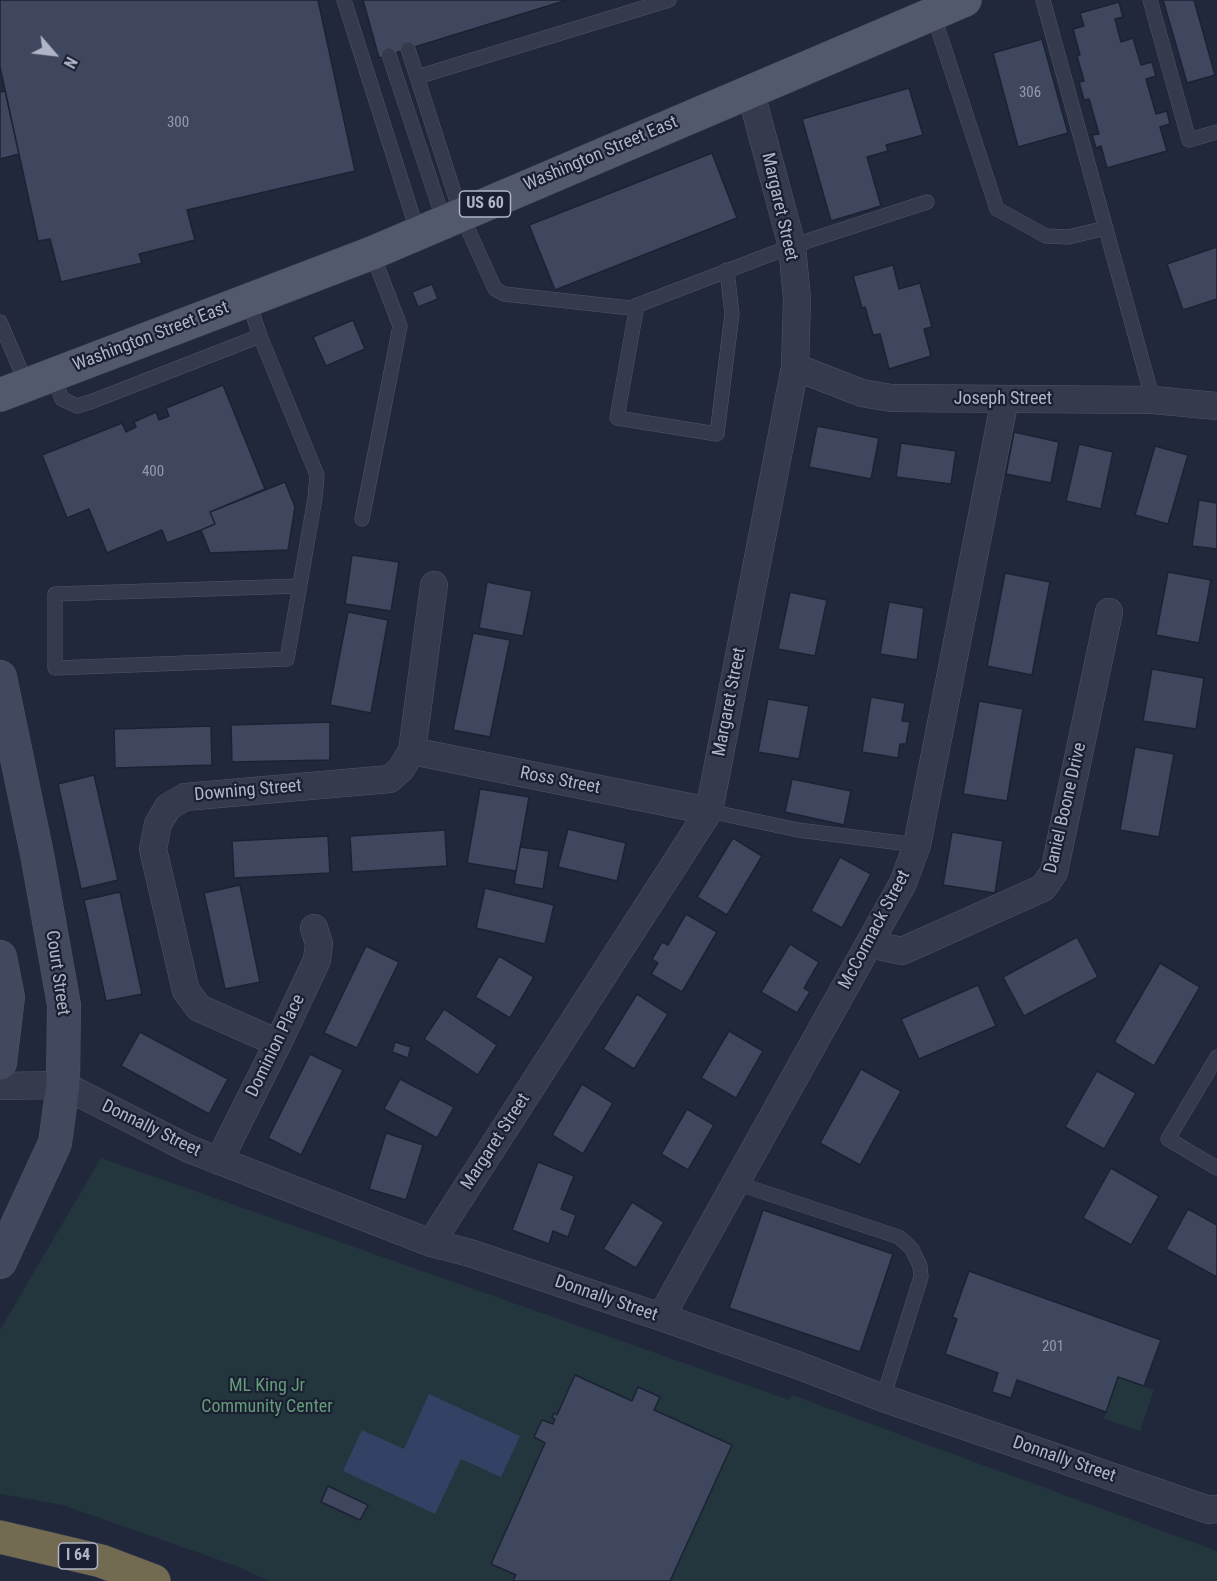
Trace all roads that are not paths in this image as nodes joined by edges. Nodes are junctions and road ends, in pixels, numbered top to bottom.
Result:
1 (344, 0) edge
2 (669, 0) edge
3 (1043, 0) edge
4 (1150, 0) edge
5 (955, 4) edge
6 (408, 49) dead end
7 (389, 55) dead end
8 (417, 76) junction
9 (750, 90) junction
10 (1217, 132) edge
11 (927, 202) dead end
12 (441, 223) junction
13 (1106, 228) junction
14 (792, 246) junction
15 (372, 252) junction
16 (727, 270) junction
17 (248, 300) junction
18 (637, 305) junction
19 (0, 322) edge
20 (260, 336) junction
21 (795, 367) junction
22 (27, 385) edge
23 (1005, 399) junction
24 (1153, 400) junction
25 (1217, 406) edge
26 (363, 519) dead end
27 (434, 585) dead end
28 (299, 586) junction
29 (1109, 612) dead end
30 (0, 677) edge
31 (412, 751) junction
32 (709, 811) junction
33 (917, 845) junction
34 (314, 928) dead end
35 (869, 944) junction
36 (0, 957) edge
37 (279, 1043) junction
38 (1217, 1057) edge
39 (0, 1062) edge
40 (0, 1086) edge
41 (63, 1086) junction
42 (219, 1161) junction
43 (1217, 1168) edge
44 (736, 1183) junction
45 (431, 1243) junction
46 (0, 1262) edge
47 (661, 1317) junction
48 (883, 1398) junction
49 (1217, 1509) edge
50 (0, 1537) edge
51 (154, 1581) edge

1 - 12 lane
2 - 8 lane
3 - 13 lane
4 - 10 lane
5 - 9 main road, Washington Street East / US 60
5 - 13 lane
6 - 8 lane
7 - 12 lane
8 - 12 lane
9 - 12 main road, Washington Street East / US 60
9 - 14 street, Margaret Street
11 - 14 lane
12 - 15 main road, Washington Street East / US 60
12 - 18 lane
13 - 24 lane
14 - 16 lane
14 - 21 street, Margaret Street
15 - 17 main road, Washington Street East / US 60
15 - 26 lane
16 - 18 lane
16 - 18 lane
17 - 20 lane
17 - 22 main road, Washington Street East / US 60
19 - 22 lane
20 - 22 lane
20 - 28 lane
21 - 23 street, Joseph Street
21 - 32 street, Margaret Street
23 - 24 street, Joseph Street
23 - 33 street, McCormack Street
24 - 25 street, Joseph Street
27 - 31 street, Downing Street
28 - 28 lane
29 - 35 street, Daniel Boone Drive
30 - 41 street, Court Street
31 - 32 street, Ross Street
31 - 37 street, Downing Street
32 - 33 lane
32 - 45 street, Margaret Street
33 - 35 street, McCormack Street
34 - 37 street, Dominion Place
35 - 44 street, McCormack Street
36 - 39 street
37 - 42 street, Dominion Place
38 - 43 lane
40 - 41 street, Donnally Street
41 - 42 street, Donnally Street
41 - 46 street, Court Street
42 - 45 street, Donnally Street
44 - 47 street, McCormack Street
44 - 48 lane
45 - 47 street, Donnally Street
47 - 48 street, Donnally Street
48 - 49 street, Donnally Street
50 - 51 highway, I 64

